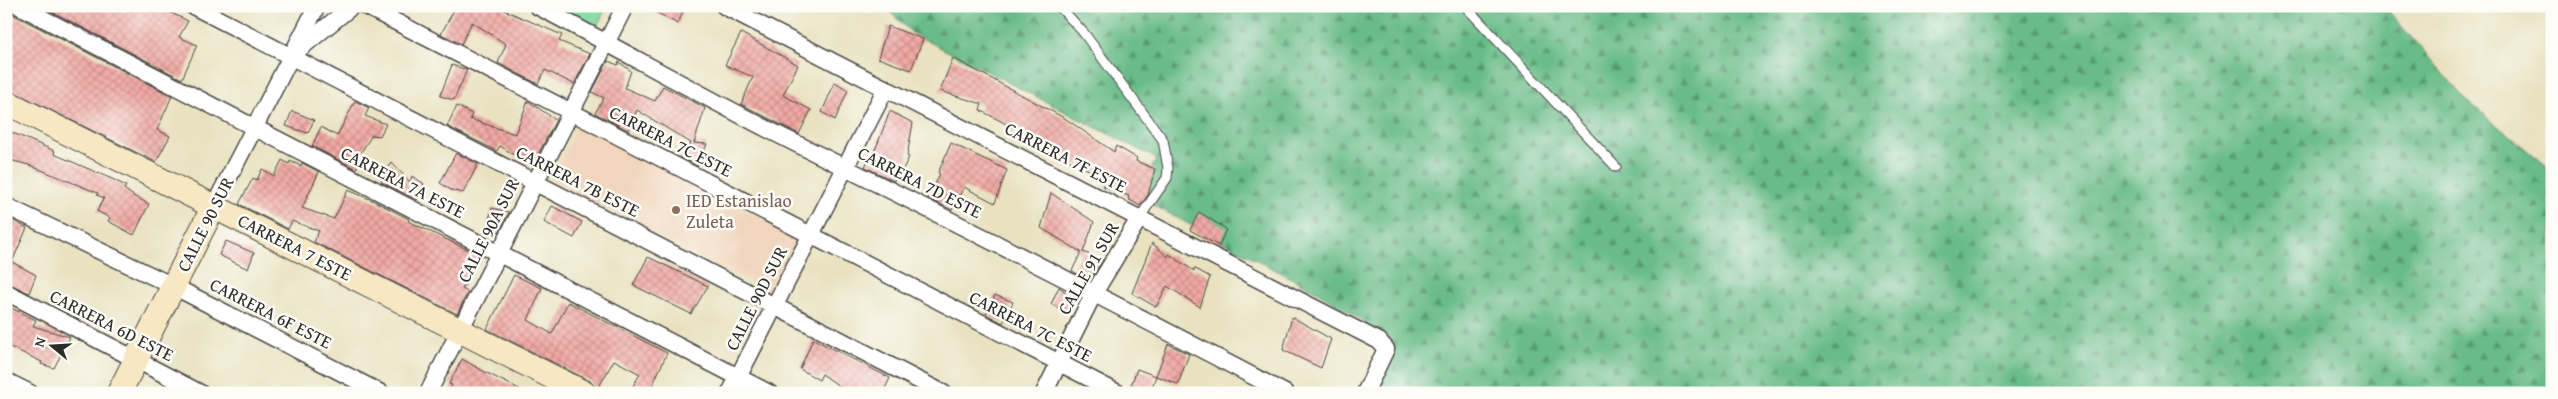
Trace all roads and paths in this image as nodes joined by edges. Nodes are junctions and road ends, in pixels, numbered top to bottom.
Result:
1 (19, 6) edge
2 (193, 6) edge
3 (317, 6) edge
4 (352, 6) edge
5 (365, 6) edge
6 (537, 6) edge
7 (625, 6) edge
8 (724, 6) edge
9 (1059, 6) edge
10 (1465, 6) edge
11 (607, 42) junction
12 (291, 55) junction
13 (886, 88) junction
14 (6, 102) edge
15 (571, 112) junction
16 (254, 128) junction
17 (845, 166) junction
18 (1616, 167) dead end
19 (535, 182) junction
20 (6, 206) edge
21 (214, 206) junction
22 (1140, 217) junction
23 (810, 235) junction
24 (498, 253) junction
25 (173, 286) junction
26 (6, 292) edge
27 (1094, 292) junction
28 (775, 306) junction
29 (459, 330) junction
30 (135, 360) junction
31 (1059, 363) junction
32 (738, 377) junction
33 (6, 381) edge
34 (30, 393) edge
35 (119, 393) edge
36 (200, 393) edge
37 (380, 393) edge
38 (428, 393) edge
39 (584, 393) edge
40 (730, 393) edge
41 (769, 393) edge
42 (944, 393) edge
43 (1044, 393) edge
44 (1118, 393) edge
45 (1285, 393) edge
46 (1365, 393) edge

1 - 16 street, CARRERA 7A ESTE
2 - 12 street, CARRERA 7B ESTE
3 - 12 street, CALLE 90 SUR
4 - 12 street, CALLE 90 SUR
5 - 15 street, CARRERA 7C ESTE
6 - 11 street, CARRERA 7D ESTE
7 - 11 street, CALLE 90A SUR
8 - 13 street, CARRERA 7F ESTE
9 - 22 lane
10 - 18 lane
11 - 15 street, CALLE 90A SUR
11 - 17 street, CARRERA 7D ESTE
12 - 16 street, CALLE 90 SUR
12 - 19 street, CARRERA 7B ESTE
13 - 17 street, CALLE 90D SUR
13 - 22 street, CARRERA 7F ESTE
14 - 21 street, CARRERA 7 ESTE
15 - 19 street, CALLE 90A SUR
15 - 23 street, CARRERA 7C ESTE
16 - 21 street, CALLE 90 SUR
16 - 24 street, CARRERA 7A ESTE
17 - 23 street, CALLE 90D SUR
17 - 27 street, CARRERA 7D ESTE
19 - 24 street, CALLE 90A SUR
19 - 28 street, CARRERA 7B ESTE
20 - 25 street, CARRERA 6F ESTE
21 - 25 street, CALLE 90 SUR
21 - 29 street, CARRERA 7 ESTE
22 - 27 street, CALLE 91 SUR
22 - 46 street, CARRERA 7F ESTE
23 - 28 street, CALLE 90D SUR
23 - 31 street, CARRERA 7C ESTE
24 - 29 street, CALLE 90A SUR
24 - 32 street, CARRERA 7A ESTE
25 - 30 street, CALLE 90 SUR
25 - 37 street, CARRERA 6F ESTE
26 - 30 street, CARRERA 6D ESTE
27 - 31 street, CALLE 91 SUR
27 - 45 street, CARRERA 7D ESTE
28 - 32 street, CALLE 90D SUR
28 - 42 street, CARRERA 7B ESTE
29 - 38 street, CALLE 90A SUR
29 - 39 street, CARRERA 7 ESTE
30 - 35 street, CALLE 90 SUR
30 - 36 street, CARRERA 6D ESTE
31 - 43 street, CALLE 91 SUR
31 - 44 street, CARRERA 7C ESTE
32 - 40 street, CALLE 90D SUR
32 - 41 street, CARRERA 7A ESTE
33 - 34 street

